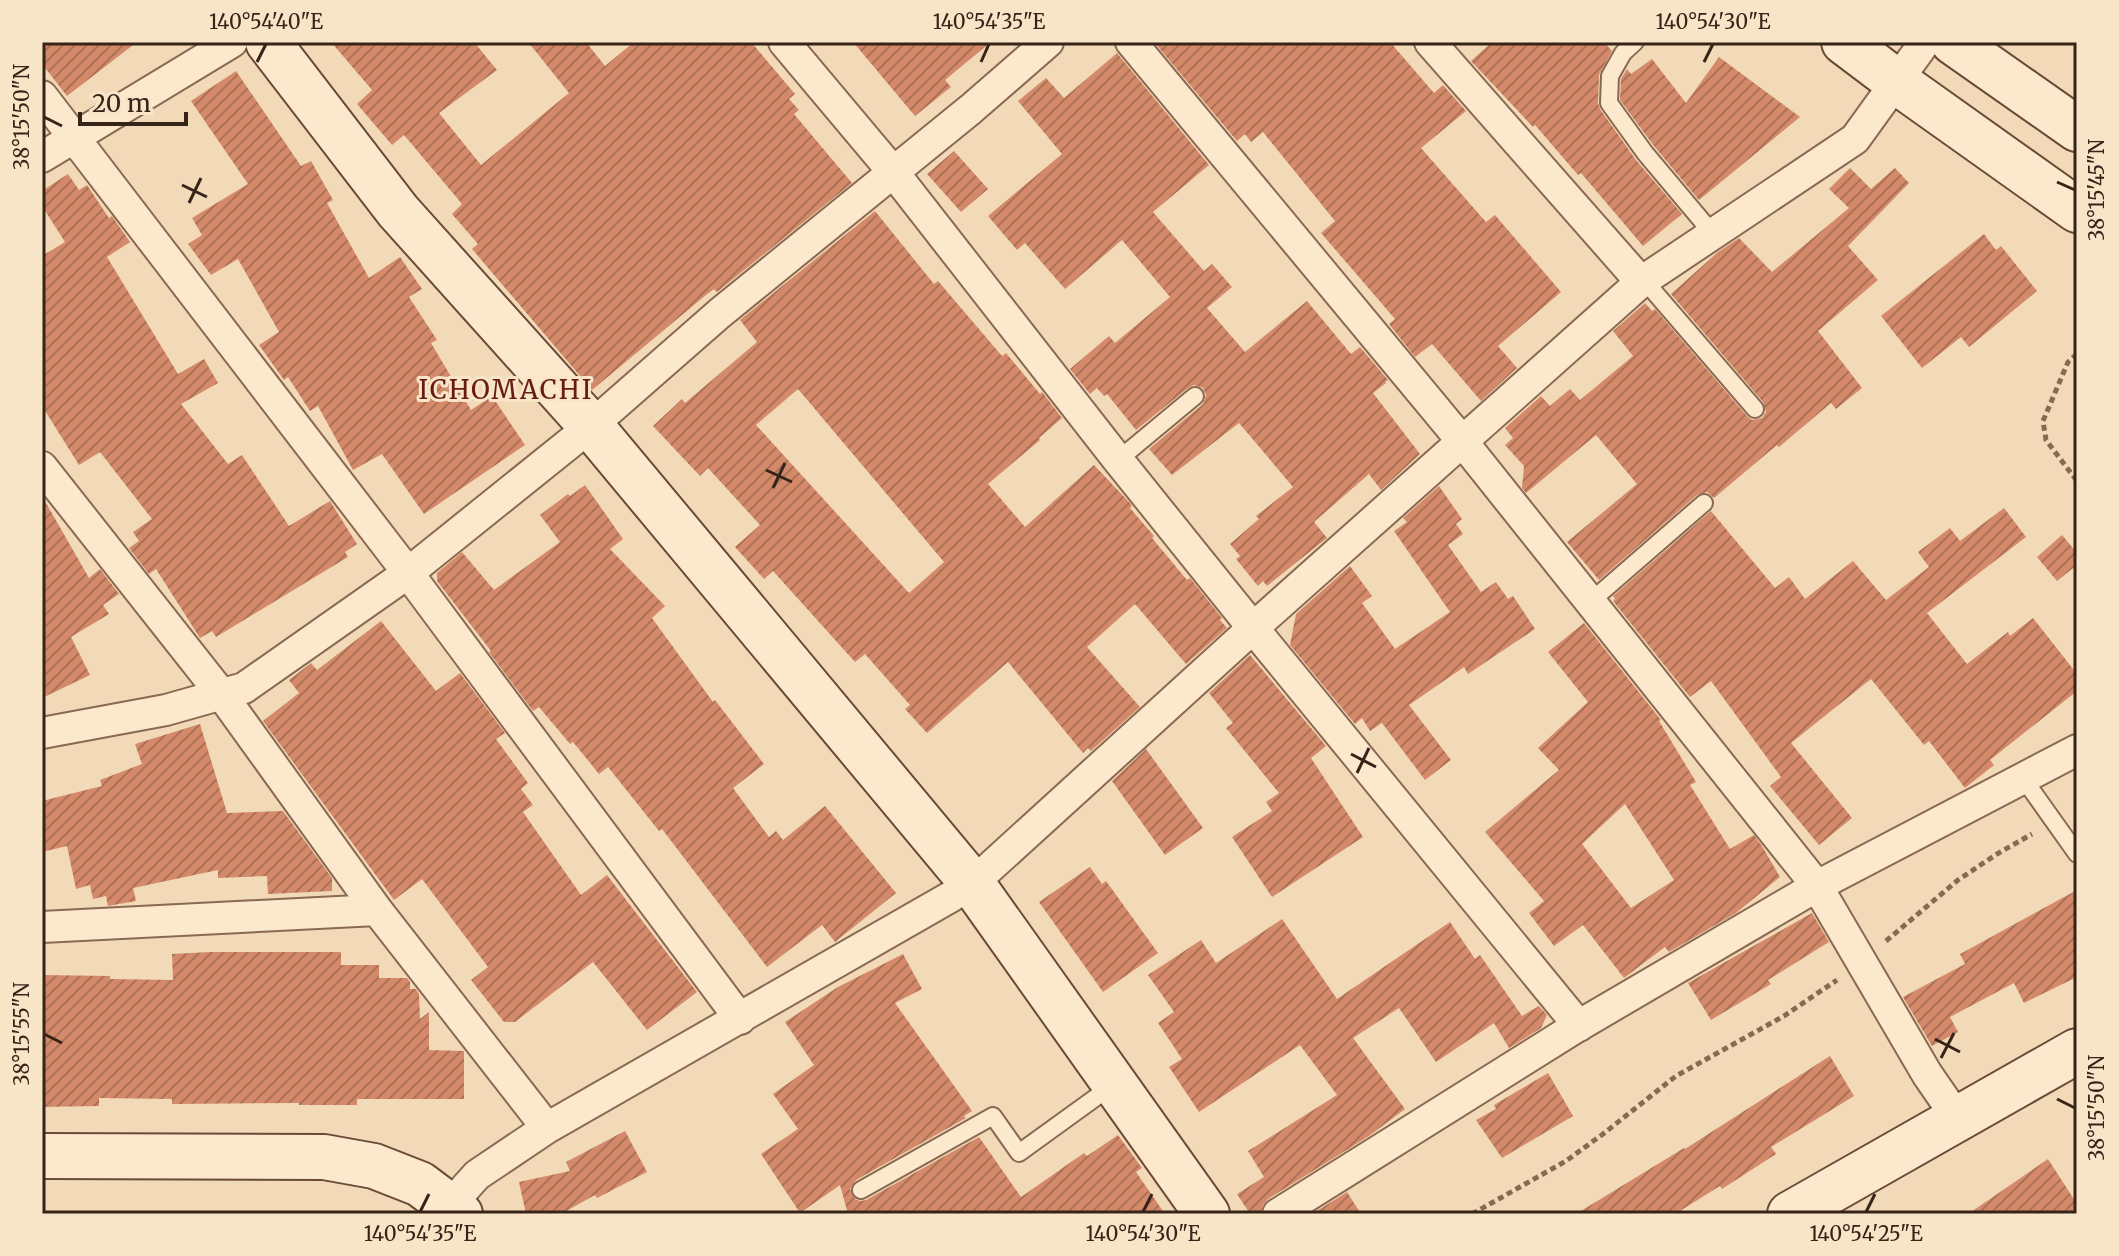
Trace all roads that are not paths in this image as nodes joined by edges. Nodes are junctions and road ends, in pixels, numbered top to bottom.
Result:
1 (232, 42) edge
2 (268, 42) edge
3 (784, 42) edge
4 (1048, 42) edge
5 (1131, 42) edge
6 (1430, 42) edge
7 (1635, 42) edge
8 (1844, 42) edge
9 (1925, 42) edge
10 (1953, 42) edge
11 (1897, 82) junction
12 (42, 96) edge
13 (2077, 129) edge
14 (74, 137) junction
15 (42, 157) edge
16 (894, 173) junction
17 (2077, 210) edge
18 (1713, 234) junction
19 (1642, 281) junction
20 (1195, 396) dead end
21 (1755, 409) dead end
22 (591, 426) junction
23 (1462, 441) junction
24 (1118, 460) junction
25 (42, 467) edge
26 (1704, 503) dead end
27 (408, 573) junction
28 (1590, 602) junction
29 (1253, 628) junction
30 (222, 695) junction
31 (42, 733) edge
32 (2077, 750) edge
33 (2023, 778) junction
34 (2077, 854) edge
35 (971, 882) junction
36 (1817, 886) junction
37 (377, 910) junction
38 (42, 927) edge
39 (740, 1019) junction
40 (1579, 1026) junction
41 (2077, 1051) edge
42 (1114, 1084) junction
43 (1958, 1119) junction
44 (547, 1128) junction
45 (42, 1156) edge
46 (861, 1190) dead end
47 (455, 1210) edge
48 (1207, 1214) edge
49 (1278, 1214) edge
50 (1790, 1214) edge

1 - 14 street
2 - 22 street
3 - 16 street
4 - 16 street
5 - 23 street
6 - 19 street
7 - 18 lane
8 - 11 street
9 - 11 street
10 - 13 street
11 - 17 street
11 - 18 street
12 - 14 street
14 - 15 street
14 - 27 street
16 - 22 street
16 - 24 street
18 - 19 street
19 - 21 lane
19 - 23 street
20 - 24 lane
22 - 27 street
22 - 35 street
23 - 28 street
23 - 29 street
24 - 29 street
25 - 30 street
26 - 28 lane
27 - 30 street
27 - 39 street
28 - 36 street
29 - 35 street
29 - 40 street
30 - 31 street
30 - 37 street
32 - 33 street
33 - 34 lane
33 - 36 street
35 - 39 street
35 - 42 street
36 - 40 street
36 - 43 street
37 - 38 street
37 - 44 street
39 - 44 street
40 - 49 street
41 - 43 street
42 - 46 lane
42 - 48 street
43 - 50 street
44 - 47 street
45 - 47 street

